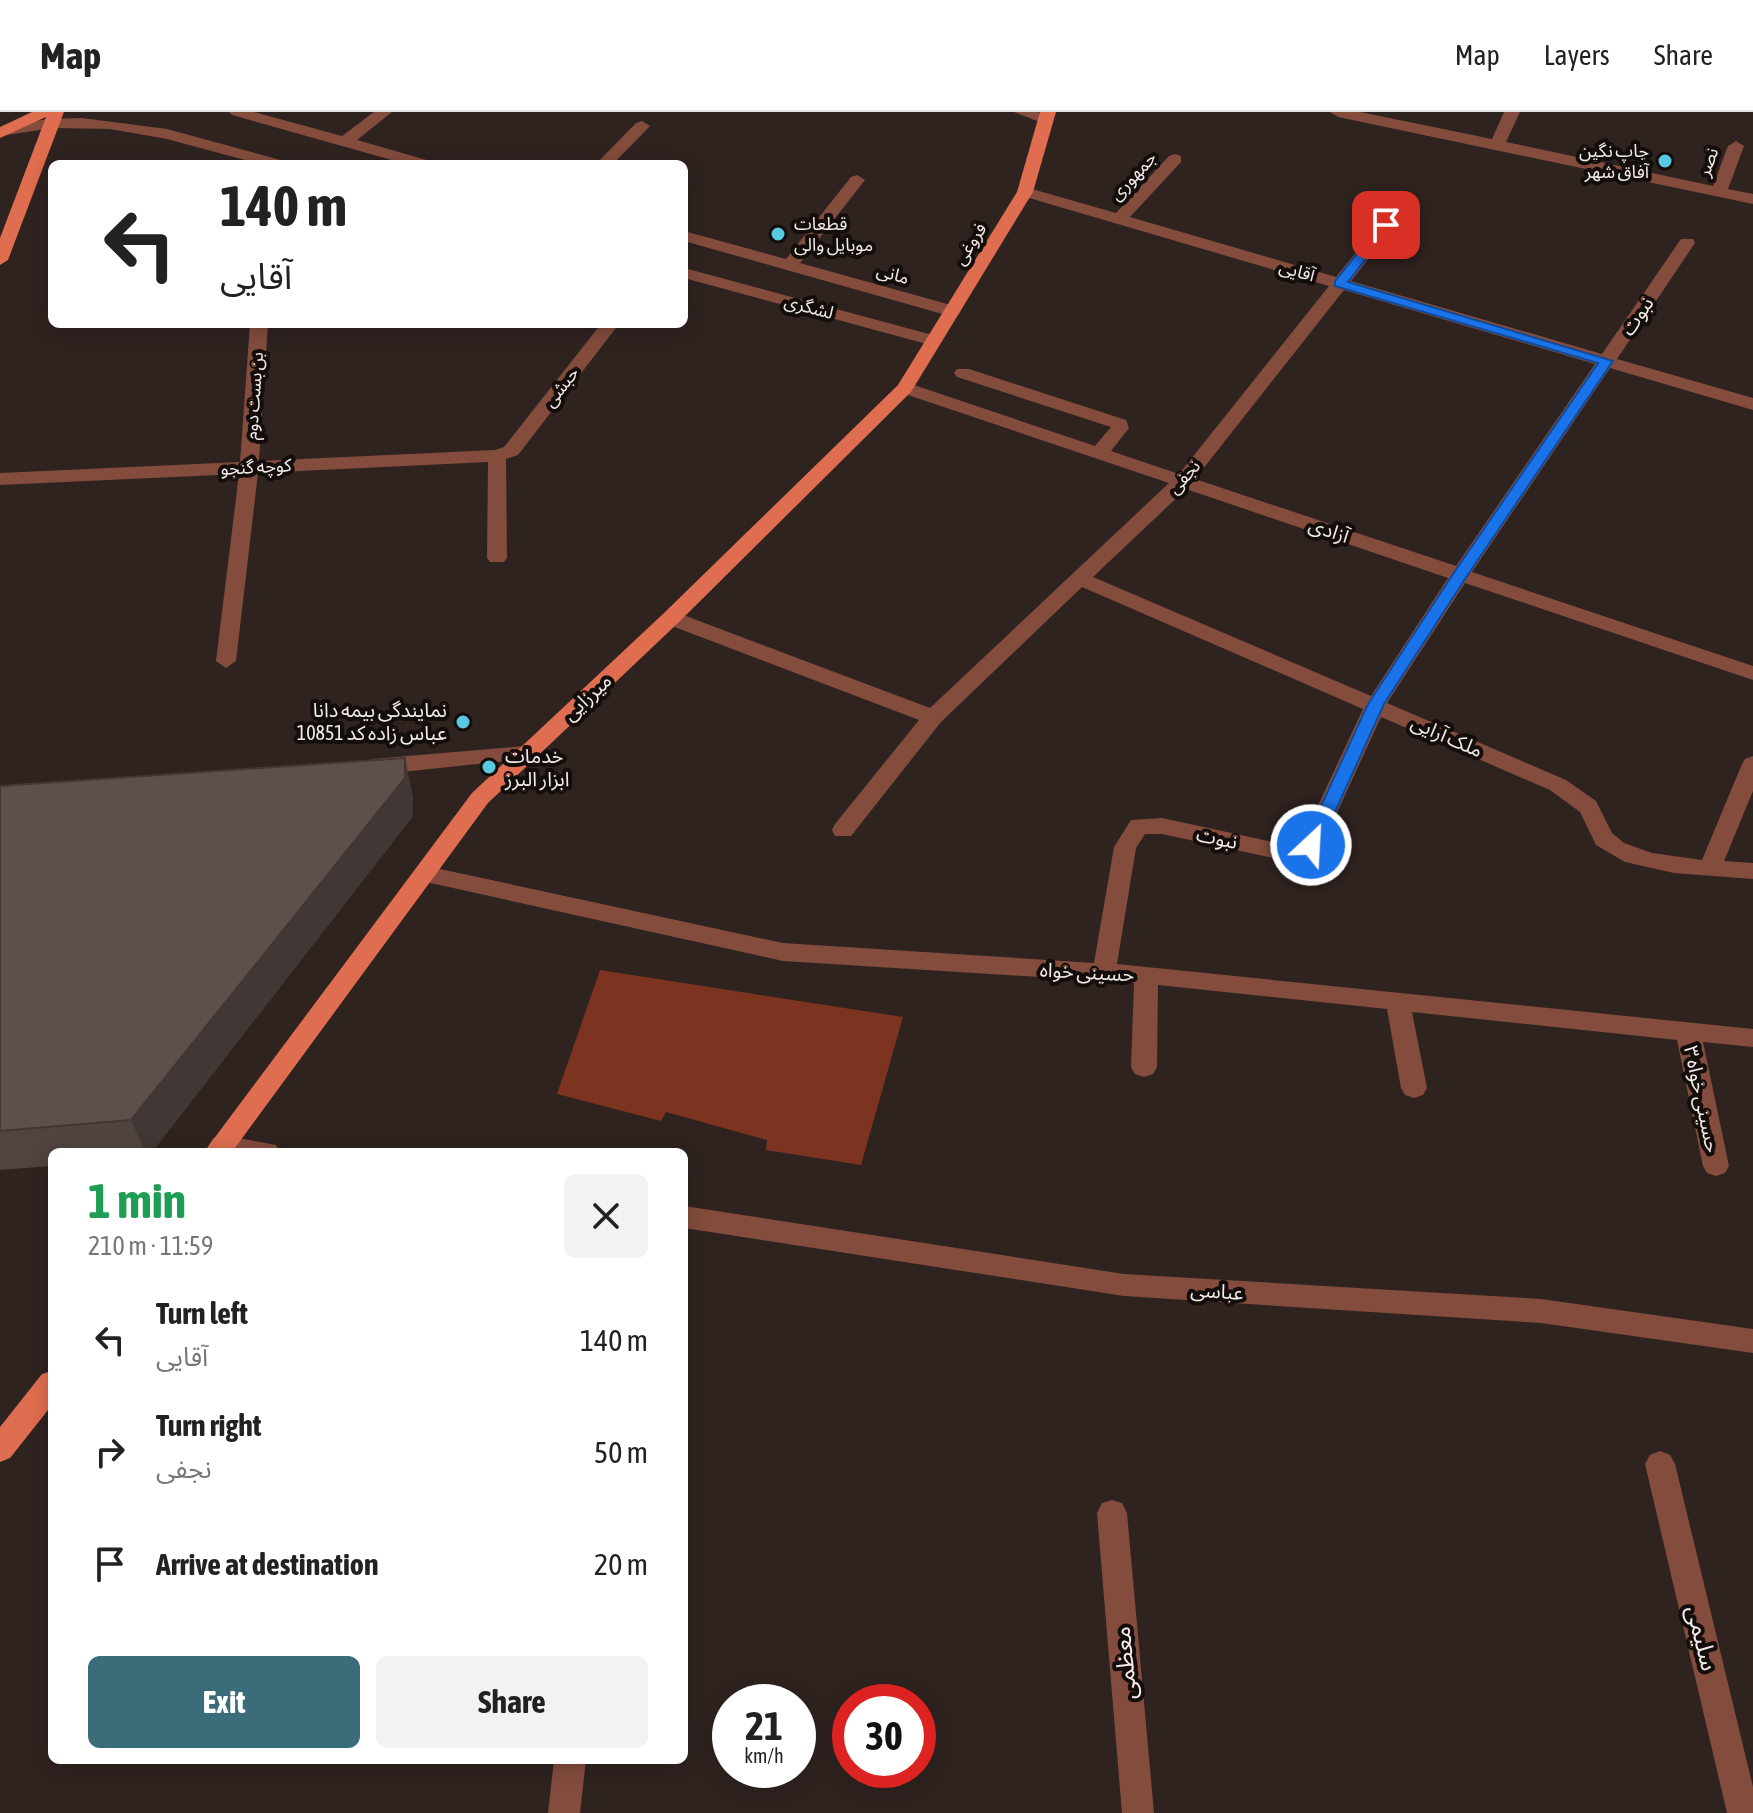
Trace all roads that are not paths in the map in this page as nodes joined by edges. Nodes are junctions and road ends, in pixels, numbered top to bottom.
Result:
1 (237, 112) edge
2 (384, 112) edge
3 (1022, 112) edge
4 (1338, 112) edge
5 (1512, 112) edge
6 (1047, 115) edge
7 (51, 116) edge
8 (642, 126) dead end
9 (2, 132) edge
10 (345, 142) junction
11 (1497, 145) junction
12 (1736, 146) dead end
13 (1175, 159) dead end
14 (262, 160) edge
15 (410, 160) edge
16 (608, 160) edge
17 (857, 180) dead end
18 (1025, 192) junction
19 (1719, 192) junction
20 (1753, 199) edge
21 (1402, 206) dead end
22 (1120, 219) junction
23 (688, 237) edge
24 (1687, 243) dead end
25 (0, 260) edge
26 (789, 266) junction
27 (688, 274) edge
28 (1340, 283) junction
29 (952, 311) junction
30 (259, 328) edge
31 (607, 328) edge
32 (934, 341) junction
33 (1606, 361) junction
34 (963, 373) dead end
35 (905, 388) junction
36 (1753, 404) edge
37 (504, 453) junction
38 (1099, 453) junction
39 (249, 467) junction
40 (0, 479) edge
41 (1183, 481) junction
42 (497, 558) dead end
43 (1460, 575) junction
44 (1081, 579) junction
45 (671, 618) junction
46 (226, 661) dead end
47 (1753, 673) edge
48 (1376, 704) junction
49 (933, 717) junction
50 (526, 753) junction
51 (1753, 764) edge
52 (356, 769) edge
53 (843, 830) dead end
54 (1710, 867) junction
55 (1753, 871) edge
56 (426, 874) junction
57 (1104, 973) junction
58 (1146, 975) junction
59 (1398, 1003) junction
60 (1688, 1031) junction
61 (1753, 1038) edge
62 (1144, 1067) dead end
63 (1414, 1088) dead end
64 (220, 1148) edge
65 (1716, 1166) dead end
66 (688, 1218) edge
67 (1753, 1341) edge
68 (48, 1388) edge
69 (0, 1449) edge
70 (1660, 1464) dead end
71 (1112, 1513) dead end
72 (570, 1764) edge
73 (564, 1813) edge
74 (1138, 1813) edge
75 (1743, 1813) edge

1 - 10 street
2 - 10 street
3 - 6 street
4 - 11 street
5 - 11 street
6 - 18 main road, فروغی
7 - 9 street
7 - 14 street
7 - 25 main road
8 - 16 street
10 - 15 street
11 - 19 street
12 - 19 street, نصر
13 - 22 street, جمهوری
17 - 26 street
18 - 22 street, آقایی
18 - 29 main road, فروغی
19 - 20 street
21 - 28 street, نجفی
22 - 28 street, آقایی
23 - 26 street, مانی
24 - 33 street, نبوت
26 - 29 street, مانی
27 - 32 street, لشگری
28 - 33 street, آقایی
28 - 41 street, نجفی
29 - 32 main road, فروغی
30 - 39 street, بن بست دوم
31 - 37 street, حبشی
32 - 35 main road, فروغی
33 - 36 street, آقایی
33 - 43 street, نبوت
34 - 38 street
35 - 38 street, آزادی
35 - 45 main road, میرزایی
37 - 39 street, کوچه گنجو
37 - 42 street
38 - 41 street, آزادی
39 - 40 street, کوچه گنجو
39 - 46 street, بن بست دوم
41 - 43 street, آزادی
41 - 44 street, نجفی
43 - 47 street, آزادی
43 - 48 street, نبوت
44 - 48 street, ملک آرایی
44 - 49 street, نجفی
45 - 49 street
45 - 50 main road, میرزایی
48 - 54 street, ملک آرایی
48 - 57 street, نبوت
49 - 53 street, نجفی
50 - 52 street
50 - 56 main road, میرزایی
51 - 54 street
54 - 55 street, ملک آرایی
56 - 57 street, حسینی خواه
56 - 64 main road, میرزایی
57 - 58 street, حسینی خواه
58 - 59 street, حسینی خواه
58 - 62 street
59 - 60 street, حسینی خواه
59 - 63 street
60 - 61 street, حسینی خواه
60 - 65 street, حسینی خواه ۳
66 - 67 street, عباسی
68 - 69 main road
70 - 75 street, سلیمی
71 - 74 street, معظمی
72 - 73 street

